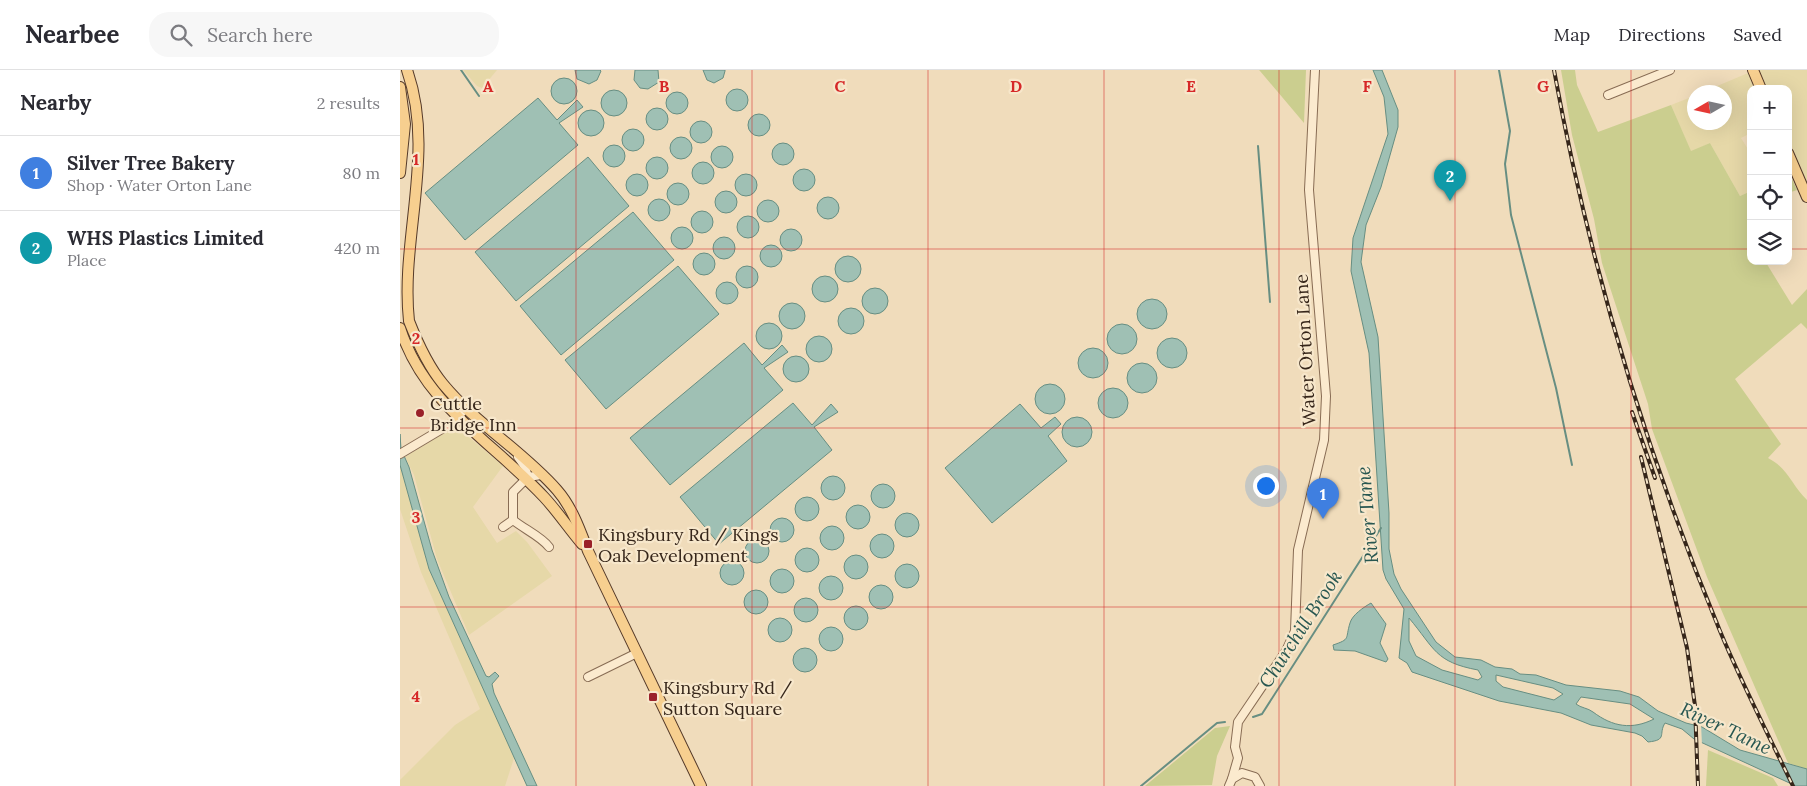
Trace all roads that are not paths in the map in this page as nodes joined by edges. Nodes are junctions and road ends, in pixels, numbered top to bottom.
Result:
1 (406, 70) edge
2 (1315, 70) edge
3 (1670, 70) edge
4 (1753, 70) edge
5 (1659, 72) edge
6 (1759, 85) edge
7 (400, 87) edge
8 (1608, 95) dead end
9 (1792, 163) edge
10 (400, 172) edge
11 (1807, 197) edge
12 (400, 328) edge
13 (466, 408) junction
14 (457, 419) junction
15 (495, 433) junction
16 (403, 452) edge
17 (541, 474) junction
18 (527, 478) junction
19 (558, 491) junction
20 (544, 497) junction
21 (513, 520) junction
22 (503, 527) dead end
23 (578, 539) junction
24 (550, 547) dead end
25 (588, 551) junction
26 (637, 653) junction
27 (588, 677) dead end
28 (1238, 758) junction
29 (1258, 781) edge
30 (1230, 784) edge
31 (701, 786) edge
32 (1264, 786) edge

1 - 13 main road
2 - 28 street, Water Orton Lane
3 - 5 street
4 - 6 main road
5 - 8 street
7 - 10 main road
9 - 11 main road
12 - 14 main road
13 - 14 street
13 - 15 main road
14 - 16 street
14 - 18 main road
15 - 17 main road
15 - 18 street
17 - 18 street
17 - 19 main road
18 - 20 main road
18 - 21 street
19 - 20 main road
19 - 23 main road
19 - 25 main road
20 - 23 main road
21 - 22 street
21 - 24 street
23 - 25 main road
25 - 26 main road
26 - 27 street
26 - 31 main road
28 - 29 street
28 - 30 street, Water Orton Lane
29 - 30 street
29 - 32 street

